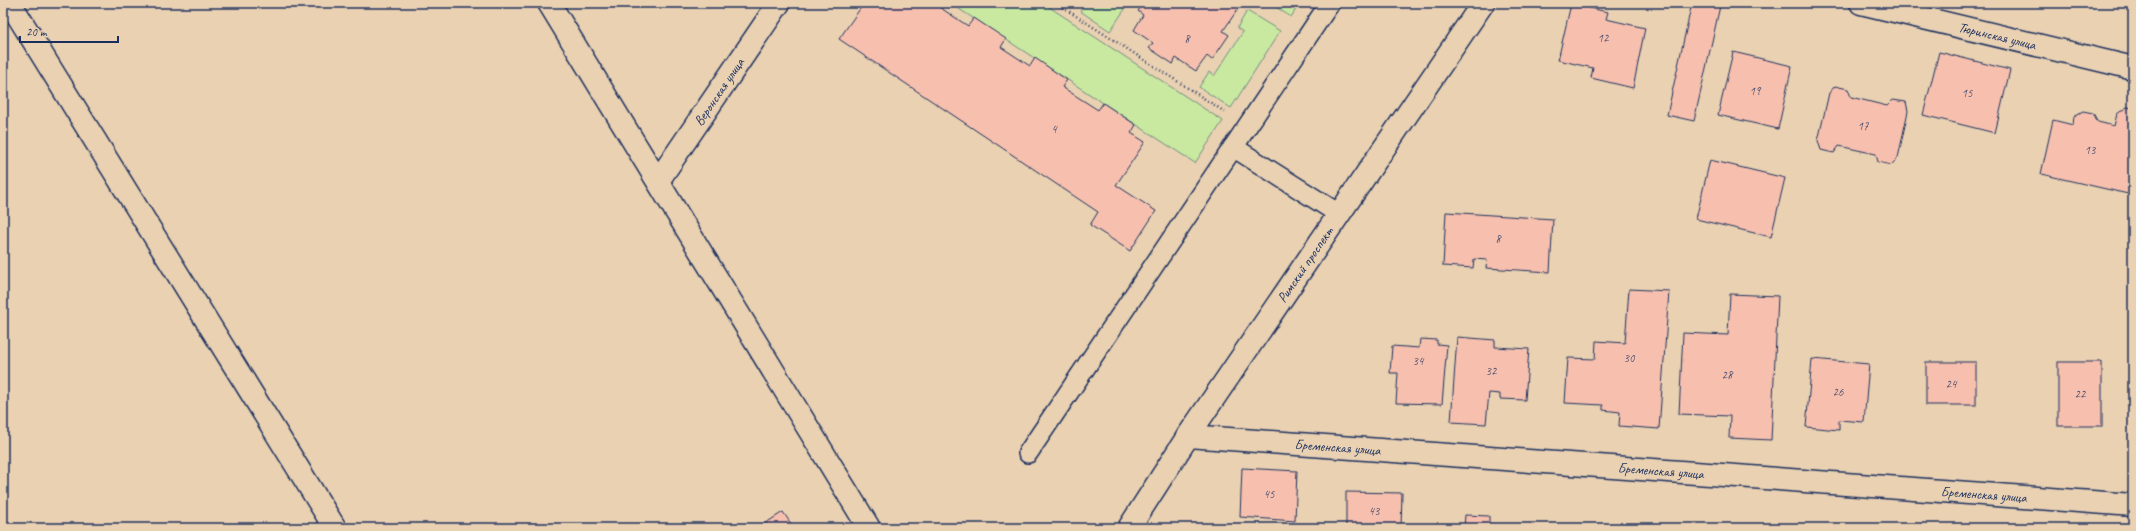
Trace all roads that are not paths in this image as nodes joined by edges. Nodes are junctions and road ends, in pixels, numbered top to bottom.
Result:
1 (10, 3) edge
2 (549, 3) edge
3 (779, 3) edge
4 (1330, 3) edge
5 (1483, 3) edge
6 (1861, 3) edge
7 (2133, 68) edge
8 (1233, 147) junction
9 (658, 181) junction
10 (1339, 214) junction
11 (1188, 436) junction
12 (1028, 453) dead end
13 (2133, 505) edge
14 (335, 528) edge
15 (869, 528) edge
16 (1129, 528) edge

1 - 14 street
2 - 9 street
3 - 9 street, Веронская улица
4 - 8 lane
5 - 10 street, Римский проспект
6 - 7 street, Тюринская улица
8 - 10 lane
8 - 12 lane
9 - 15 street
10 - 11 street, Римский проспект
11 - 13 street, Бременская улица
11 - 16 street, Римский проспект

